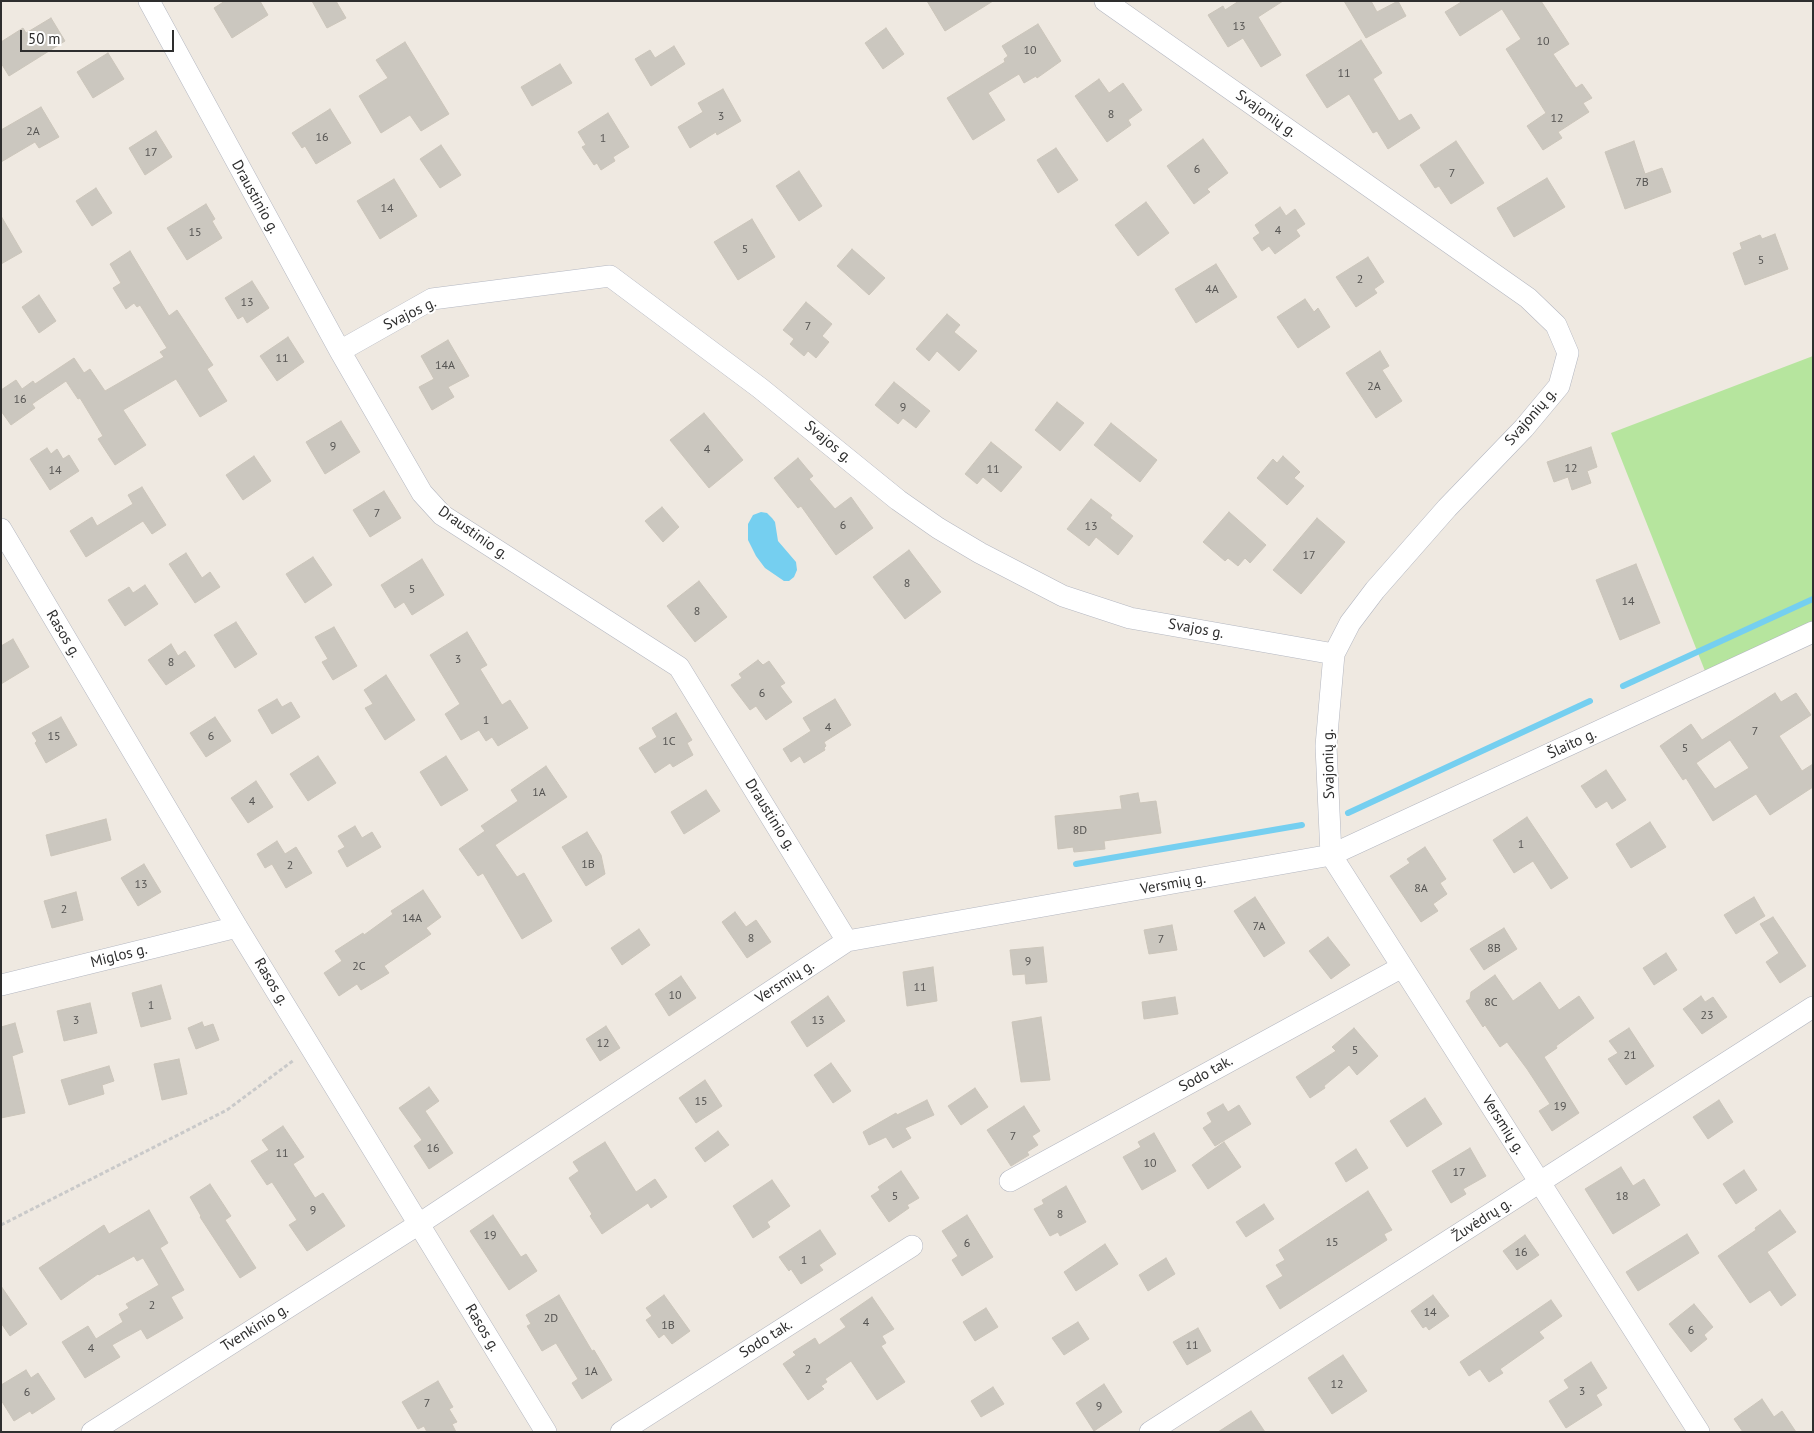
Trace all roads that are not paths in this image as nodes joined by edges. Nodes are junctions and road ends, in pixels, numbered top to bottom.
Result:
1 (149, 1) edge
2 (1105, 1) edge
3 (340, 351) junction
4 (1, 529) edge
5 (1813, 632) edge
6 (1334, 654) junction
7 (1331, 856) junction
8 (237, 927) junction
9 (847, 941) junction
10 (1402, 967) junction
11 (1, 985) edge
12 (1813, 1007) edge
13 (1010, 1181) dead end
14 (1540, 1183) junction
15 (419, 1224) junction
16 (912, 1246) dead end
17 (92, 1432) edge
18 (546, 1432) edge
19 (621, 1432) edge
20 (1150, 1432) edge
21 (1699, 1432) edge

1 - 3 street, Draustinio g.
2 - 6 street, Svajonių g.
3 - 6 street, Svajos g.
3 - 9 street, Draustinio g.
4 - 8 street, Rasos g.
5 - 7 street, Šlaito g.
6 - 7 street, Svajonių g.
7 - 9 street, Versmių g.
7 - 10 street, Versmių g.
8 - 11 street, Miglos g.
8 - 15 street, Rasos g.
9 - 15 street, Versmių g.
10 - 13 street, Sodo tak.
10 - 14 street, Versmių g.
12 - 14 street, Žuvėdrų g.
14 - 20 street, Žuvėdrų g.
14 - 21 street, Versmių g.
15 - 17 street, Tvenkinio g.
15 - 18 street, Rasos g.
16 - 19 street, Sodo tak.

